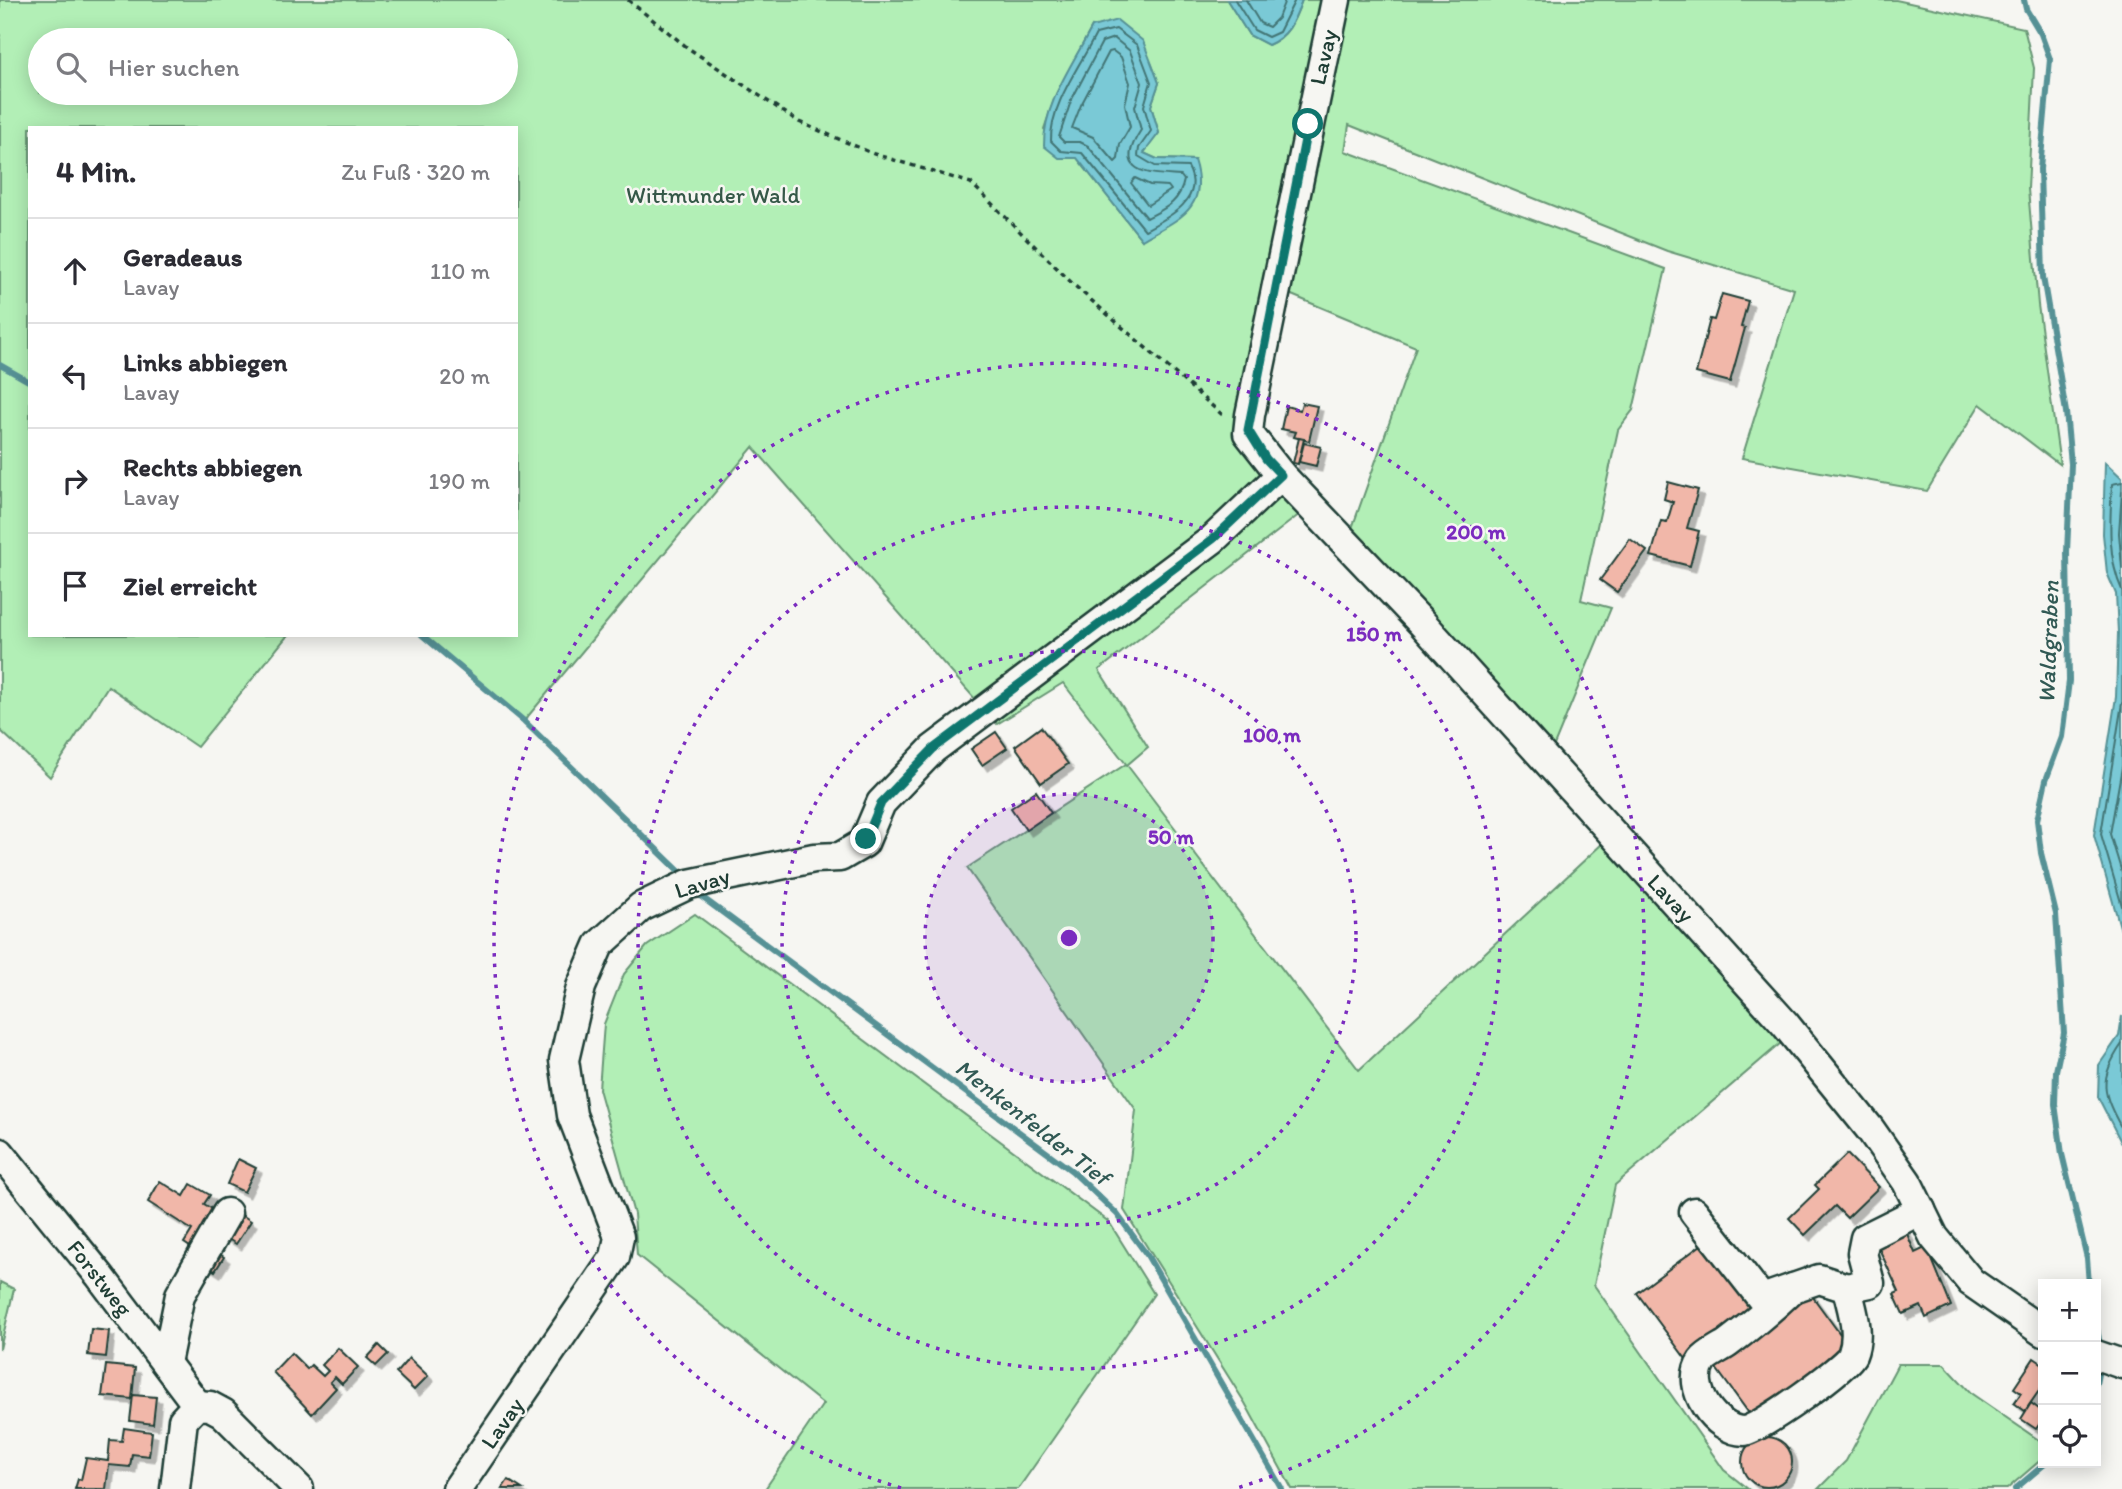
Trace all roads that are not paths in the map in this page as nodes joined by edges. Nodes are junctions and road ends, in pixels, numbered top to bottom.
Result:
1 (1336, 0) edge
2 (1281, 475) junction
3 (0, 1153) edge
4 (1921, 1210) junction
5 (1694, 1212) dead end
6 (227, 1213) dead end
7 (1793, 1288) junction
8 (1847, 1288) junction
9 (2038, 1329) edge
10 (2101, 1357) edge
11 (166, 1363) junction
12 (2122, 1364) edge
13 (197, 1405) junction
14 (175, 1489) edge
15 (299, 1489) edge
16 (457, 1489) edge

1 - 2 street, Lavay
2 - 4 street, Lavay
2 - 16 street, Lavay
3 - 11 street, Forstweg
4 - 8 street
4 - 9 street, Lavay
5 - 7 street
6 - 11 street
7 - 8 street
7 - 8 street
10 - 12 street
11 - 13 street, Forstweg
13 - 14 street
13 - 15 street

